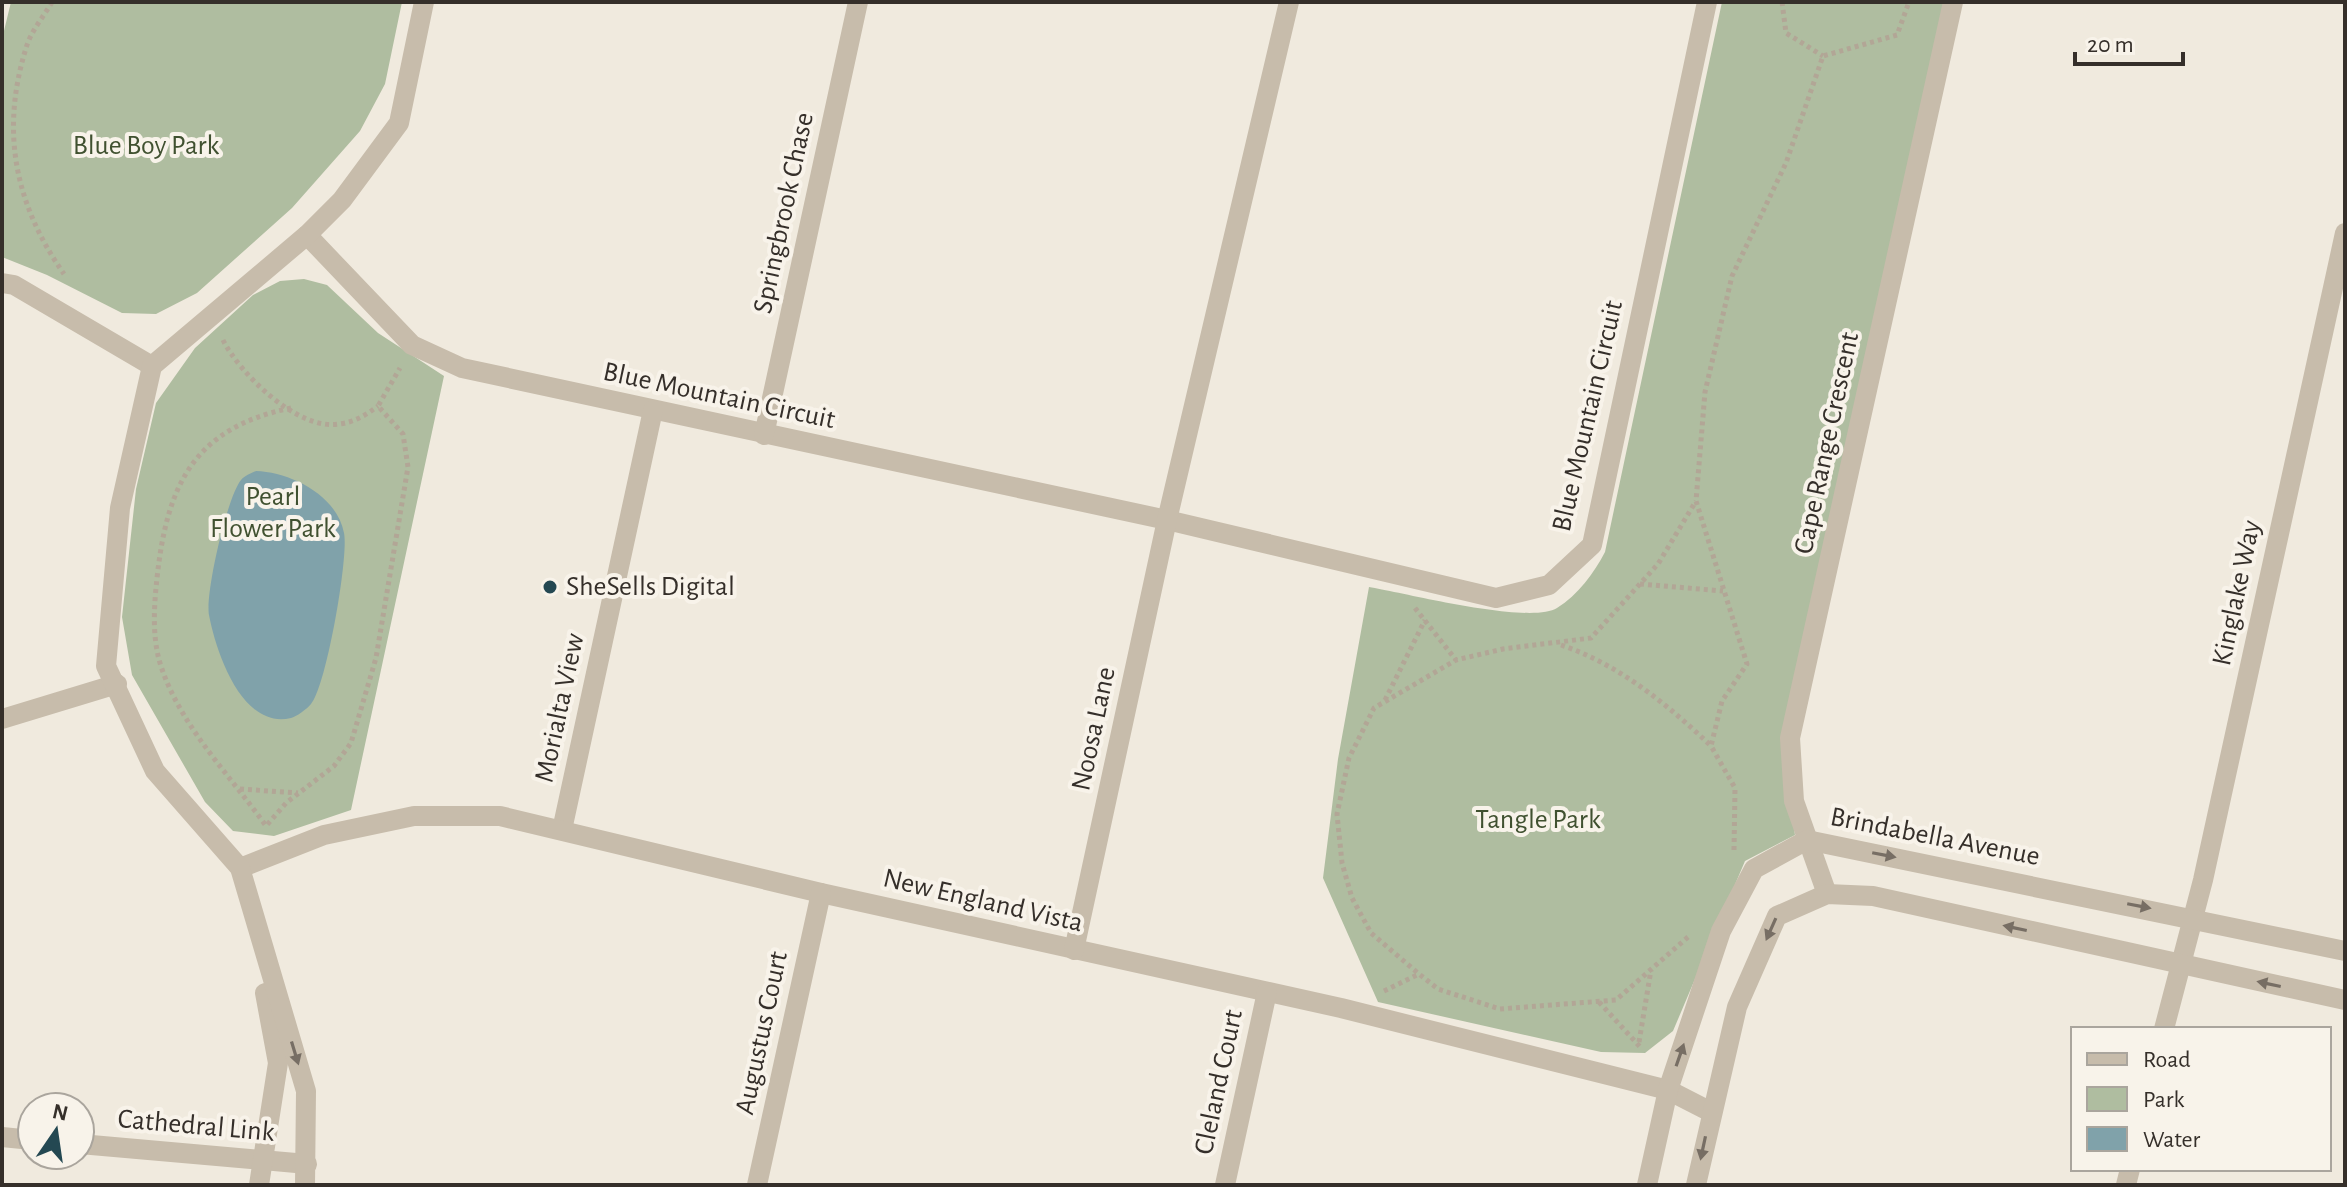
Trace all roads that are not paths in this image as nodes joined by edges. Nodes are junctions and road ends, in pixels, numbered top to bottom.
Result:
1 (424, 2) edge
2 (858, 2) edge
3 (1289, 2) edge
4 (1707, 2) edge
5 (1953, 2) edge
6 (2345, 233) edge
7 (307, 235) junction
8 (2, 283) edge
9 (152, 366) junction
10 (653, 410) junction
11 (764, 435) junction
12 (1167, 520) junction
13 (117, 684) junction
14 (2, 719) edge
15 (562, 830) junction
16 (1807, 840) junction
17 (240, 868) junction
18 (821, 893) junction
19 (1827, 894) junction
20 (248, 898) junction
21 (2194, 917) junction
22 (1074, 950) junction
23 (2345, 951) edge
24 (2180, 964) junction
25 (1267, 992) junction
26 (2345, 1000) edge
27 (2164, 1027) edge
28 (1668, 1090) junction
29 (1711, 1112) junction
30 (96, 1145) edge
31 (265, 1160) junction
32 (306, 1175) edge
33 (259, 1185) edge
34 (757, 1185) edge
35 (1225, 1185) edge
36 (1647, 1185) edge
37 (1696, 1185) edge

1 - 7 street
2 - 11 street, Springbrook Chase
3 - 12 street
4 - 12 street, Blue Mountain Circuit
5 - 16 street, Cape Range Crescent
6 - 21 street, Kinglake Way
7 - 9 street
7 - 10 street, Blue Mountain Circuit
8 - 9 street
9 - 13 street
10 - 11 street, Blue Mountain Circuit
10 - 15 street, Morialta View
11 - 12 street, Blue Mountain Circuit
12 - 22 street, Noosa Lane
13 - 14 street
13 - 17 street
15 - 17 street, New England Vista
15 - 18 street, New England Vista
16 - 19 street, Cape Range Crescent
16 -> 21 street, Brindabella Avenue
28 -> 16 street, Brindabella Avenue
17 - 20 street
18 - 22 street, New England Vista
18 - 34 street, Augustus Court
24 -> 19 street
19 -> 29 street
20 - 31 street
20 -> 32 street
21 - 23 street, Brindabella Avenue
21 - 24 street, Kinglake Way
22 - 25 street, New England Vista
26 -> 24 street
24 - 27 street, Kinglake Way
25 - 28 street, New England Vista
25 - 35 street, Cleland Court
28 - 29 street, New England Vista
28 - 36 street, Brindabella Avenue
29 -> 37 street
30 - 31 street, Cathedral Link
31 - 32 street, Cathedral Link
31 - 33 street

